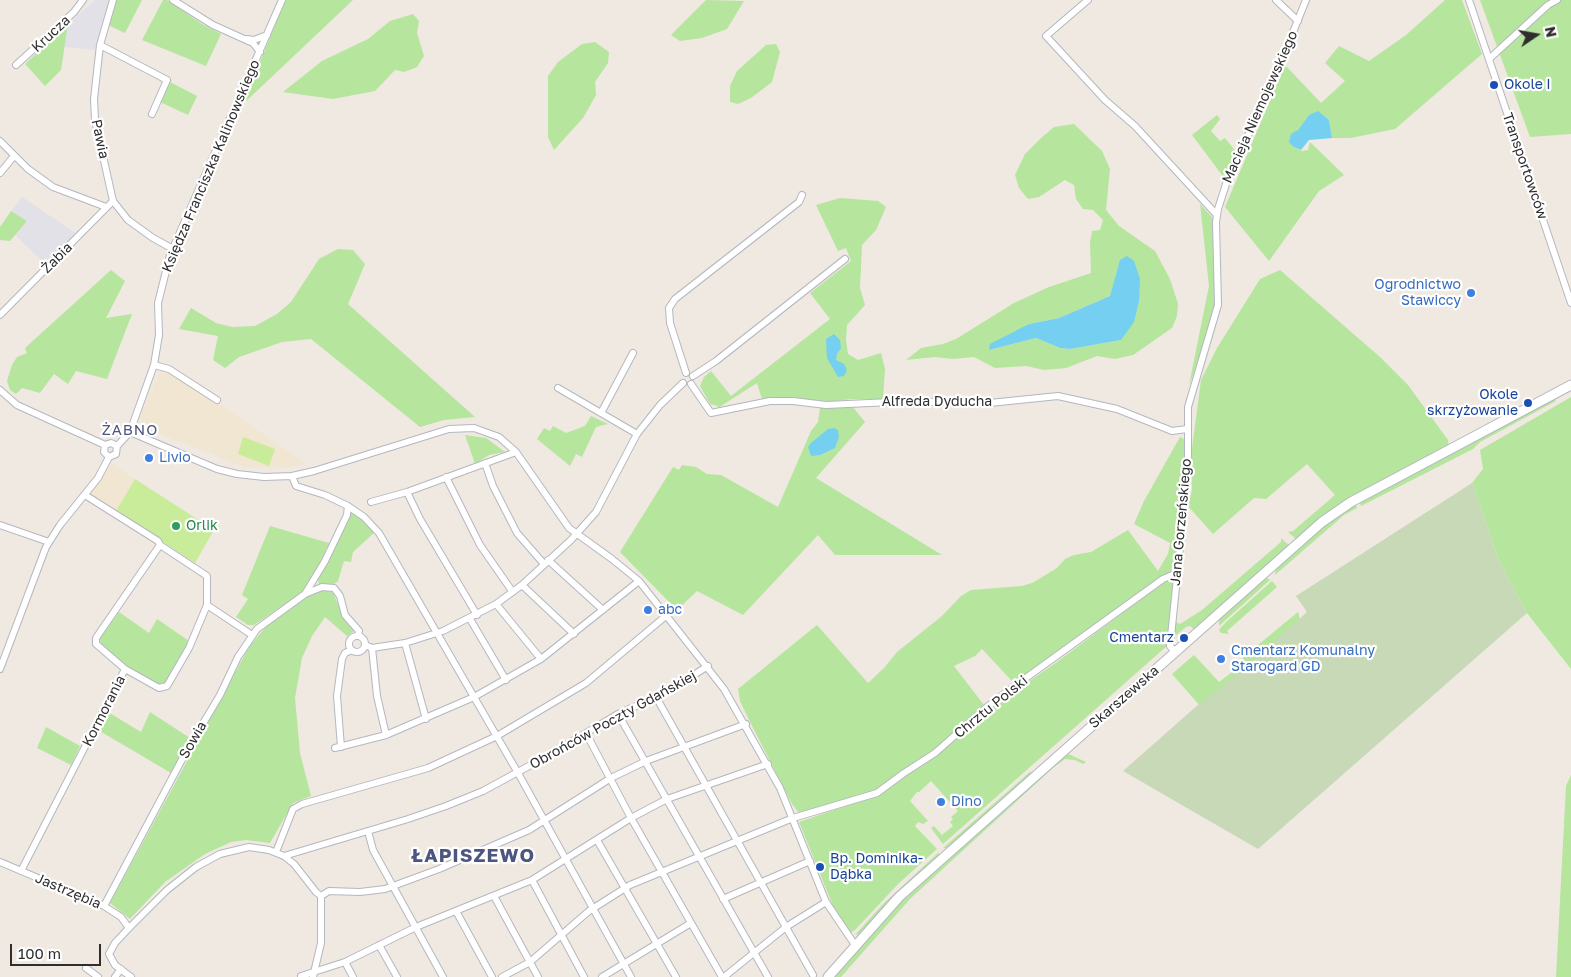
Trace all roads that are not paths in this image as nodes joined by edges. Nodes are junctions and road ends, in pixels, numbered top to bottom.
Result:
1 (82, 0) edge
2 (112, 0) edge
3 (173, 0) edge
4 (282, 0) edge
5 (1088, 0) edge
6 (1276, 0) edge
7 (1306, 0) edge
8 (1469, 0) edge
9 (1557, 0) edge
10 (1298, 21) junction
11 (267, 35) junction
12 (241, 38) junction
13 (100, 45) junction
14 (260, 52) junction
15 (1489, 59) junction
16 (16, 65) dead end
17 (152, 114) dead end
18 (0, 141) edge
19 (14, 156) junction
20 (0, 173) edge
21 (802, 195) dead end
22 (113, 200) junction
23 (106, 207) junction
24 (1217, 215) junction
25 (173, 249) junction
26 (845, 259) dead end
27 (1571, 303) edge
28 (0, 315) edge
29 (633, 353) dead end
30 (154, 365) junction
31 (686, 373) junction
32 (693, 376) junction
33 (683, 383) junction
34 (691, 384) junction
35 (1571, 386) edge
36 (558, 388) dead end
37 (0, 390) edge
38 (217, 400) dead end
39 (601, 413) junction
40 (1187, 429) junction
41 (130, 432) junction
42 (637, 434) junction
43 (105, 445) junction
44 (117, 446) junction
45 (516, 452) junction
46 (109, 457) junction
47 (484, 463) junction
48 (292, 476) junction
49 (446, 477) junction
50 (407, 492) junction
51 (85, 495) junction
52 (371, 502) dead end
53 (348, 506) junction
54 (0, 525) edge
55 (576, 535) junction
56 (49, 542) junction
57 (160, 545) junction
58 (546, 562) junction
59 (1177, 573) junction
60 (638, 581) junction
61 (522, 585) junction
62 (512, 591) junction
63 (305, 594) junction
64 (496, 604) junction
65 (207, 605) junction
66 (603, 610) junction
67 (477, 615) junction
68 (667, 615) junction
69 (470, 619) junction
70 (437, 633) junction
71 (574, 634) junction
72 (252, 635) junction
73 (358, 636) junction
74 (405, 643) junction
75 (369, 647) junction
76 (352, 650) junction
77 (1175, 652) junction
78 (541, 659) junction
79 (708, 666) junction
80 (0, 669) edge
81 (125, 669) junction
82 (506, 680) junction
83 (474, 697) junction
84 (656, 697) junction
85 (618, 714) junction
86 (426, 719) junction
87 (746, 724) junction
88 (586, 733) junction
89 (386, 735) junction
90 (496, 736) junction
91 (684, 746) junction
92 (646, 761) junction
93 (768, 764) junction
94 (518, 773) junction
95 (611, 778) junction
96 (706, 785) junction
97 (667, 799) junction
98 (631, 818) junction
99 (793, 818) junction
100 (544, 821) junction
101 (368, 831) junction
102 (597, 840) junction
103 (737, 840) junction
104 (276, 852) junction
105 (284, 856) junction
106 (699, 856) junction
107 (564, 860) junction
108 (810, 861) junction
109 (0, 862) edge
110 (21, 871) junction
111 (663, 871) junction
112 (532, 880) junction
113 (761, 883) junction
114 (393, 887) junction
115 (626, 888) junction
116 (321, 896) junction
117 (494, 896) junction
118 (723, 899) junction
119 (826, 902) junction
120 (104, 906) junction
121 (592, 909) junction
122 (456, 911) junction
123 (691, 923) junction
124 (416, 927) junction
125 (786, 927) junction
126 (129, 928) junction
127 (562, 935) junction
128 (658, 944) junction
129 (380, 945) junction
130 (855, 945) junction
131 (754, 954) junction
132 (345, 962) junction
133 (530, 962) junction
134 (625, 965) junction
135 (118, 967) junction
136 (86, 968) dead end
137 (313, 975) edge
138 (813, 975) dead end
139 (301, 976) edge
140 (98, 977) edge
141 (115, 977) edge
142 (131, 977) edge
143 (353, 977) edge
144 (397, 977) edge
145 (443, 977) edge
146 (492, 977) edge
147 (502, 977) edge
148 (538, 977) edge
149 (584, 977) edge
150 (602, 977) edge
151 (631, 977) edge
152 (676, 977) edge
153 (723, 977) edge
154 (768, 977) edge
155 (828, 977) edge

1 - 16 street, Krucza
2 - 13 street, Pawia
3 - 12 street
4 - 11 street, Księdza Franciszka Kalinowskiego
5 - 24 street
6 - 10 street
7 - 10 street, Macieja Niemojewskiego
8 - 15 street, Transportowców
9 - 15 street
10 - 24 street, Macieja Niemojewskiego
11 - 12 street
11 - 14 street, Księdza Franciszka Kalinowskiego
12 - 14 street
13 - 17 street
13 - 22 street, Pawia
14 - 25 street, Księdza Franciszka Kalinowskiego
15 - 27 street, Transportowców
18 - 19 street
19 - 20 street
19 - 23 street
21 - 31 street
22 - 23 street, Żabia
22 - 25 street, Pawia
23 - 28 street, Żabia
24 - 40 street, Jana Gorzeńskiego
25 - 30 street, Księdza Franciszka Kalinowskiego
26 - 32 street
29 - 39 street
30 - 38 street
30 - 41 street, Księdza Franciszka Kalinowskiego
31 - 32 street
31 - 33 street
32 - 34 street
33 - 34 street
33 - 42 street
34 - 40 street, Alfreda Dyducha
35 - 77 main road, Skarszewska
36 - 39 street
37 - 43 street
39 - 42 street
40 - 59 street, Jana Gorzeńskiego
41 - 44 street, Księdza Franciszka Kalinowskiego
41 - 48 street
42 - 55 street
43 - 44 street
43 - 46 street
44 - 46 street
45 - 47 street
45 - 48 street
45 - 55 street
46 - 51 street
47 - 49 street
47 - 58 street
48 - 53 street, Obrońców Poczty Gdańskiej
49 - 50 street
49 - 62 street
50 - 52 street
50 - 67 street
51 - 56 street
51 - 57 street
53 - 63 street, Sowia
53 - 70 street, Obrońców Poczty Gdańskiej
54 - 56 street
55 - 58 street
55 - 60 street
56 - 80 street
57 - 65 street
57 - 81 street
58 - 61 street
58 - 66 street
59 - 77 street, Jana Gorzeńskiego
59 - 99 street, Chrztu Polski
60 - 66 street
60 - 68 street
61 - 62 street
61 - 71 street
62 - 64 street
63 - 72 street, Sowia
63 - 73 street, Sowia
64 - 67 street
64 - 78 street
65 - 72 street
65 - 81 street, Kormorania
66 - 71 street
67 - 69 street
68 - 79 street
68 - 90 street
69 - 70 street
69 - 82 street
70 - 74 street
70 - 83 street, Obrońców Poczty Gdańskiej
71 - 78 street
72 - 120 street, Sowia
73 - 75 street
73 - 76 street
74 - 75 street
74 - 86 street
75 - 76 street
75 - 89 street
76 - 89 street
77 - 130 main road, Skarszewska
78 - 82 street
79 - 84 street, Obrońców Poczty Gdańskiej
79 - 87 street
81 - 110 street, Kormorania
82 - 83 street
83 - 86 street
83 - 90 street, Obrońców Poczty Gdańskiej
84 - 85 street, Obrońców Poczty Gdańskiej
84 - 91 street
85 - 88 street, Obrońców Poczty Gdańskiej
85 - 92 street
86 - 89 street
87 - 91 street
87 - 93 street
88 - 94 street, Obrońców Poczty Gdańskiej
88 - 95 street
90 - 94 street, Obrońców Poczty Gdańskiej
90 - 104 street
91 - 92 street
91 - 96 street
92 - 95 street
92 - 97 street
93 - 96 street
93 - 99 street
94 - 100 street
94 - 101 street, Obrońców Poczty Gdańskiej
95 - 98 street
95 - 100 street
96 - 97 street
96 - 103 street
97 - 98 street
97 - 106 street
98 - 102 street
98 - 111 street
99 - 103 street, Chrztu Polski
99 - 108 street
100 - 107 street
100 - 114 street
101 - 105 street, Obrońców Poczty Gdańskiej
101 - 114 street
102 - 107 street
102 - 115 street
103 - 106 street, Chrztu Polski
103 - 113 street
104 - 105 street
104 - 126 street
105 - 116 street
106 - 111 street, Chrztu Polski
106 - 118 street
107 - 112 street
107 - 121 street
108 - 113 street
108 - 119 street
109 - 110 street, Jastrzębia
110 - 120 street, Jastrzębia
111 - 115 street, Chrztu Polski
111 - 123 street
112 - 117 street
112 - 127 street
113 - 118 street
113 - 125 street
114 - 116 street
114 - 124 street
115 - 121 street, Chrztu Polski
115 - 128 street
116 - 137 street
117 - 122 street
117 - 133 street
118 - 131 street
119 - 125 street
119 - 130 street
120 - 126 street, Jastrzębia
121 - 127 street, Chrztu Polski
121 - 134 street
122 - 124 street
122 - 146 street
123 - 128 street
123 - 153 street
124 - 129 street
124 - 145 street
125 - 131 street
125 - 138 street
126 - 135 street
127 - 133 street, Chrztu Polski
127 - 149 street
128 - 134 street
128 - 152 street
129 - 132 street
129 - 144 street
130 - 155 main road, Skarszewska
131 - 153 street
131 - 154 street
132 - 137 street
132 - 143 street
133 - 147 street, Chrztu Polski
133 - 148 street
134 - 150 street
134 - 151 street
135 - 141 street
135 - 142 street
136 - 140 street
137 - 139 street

